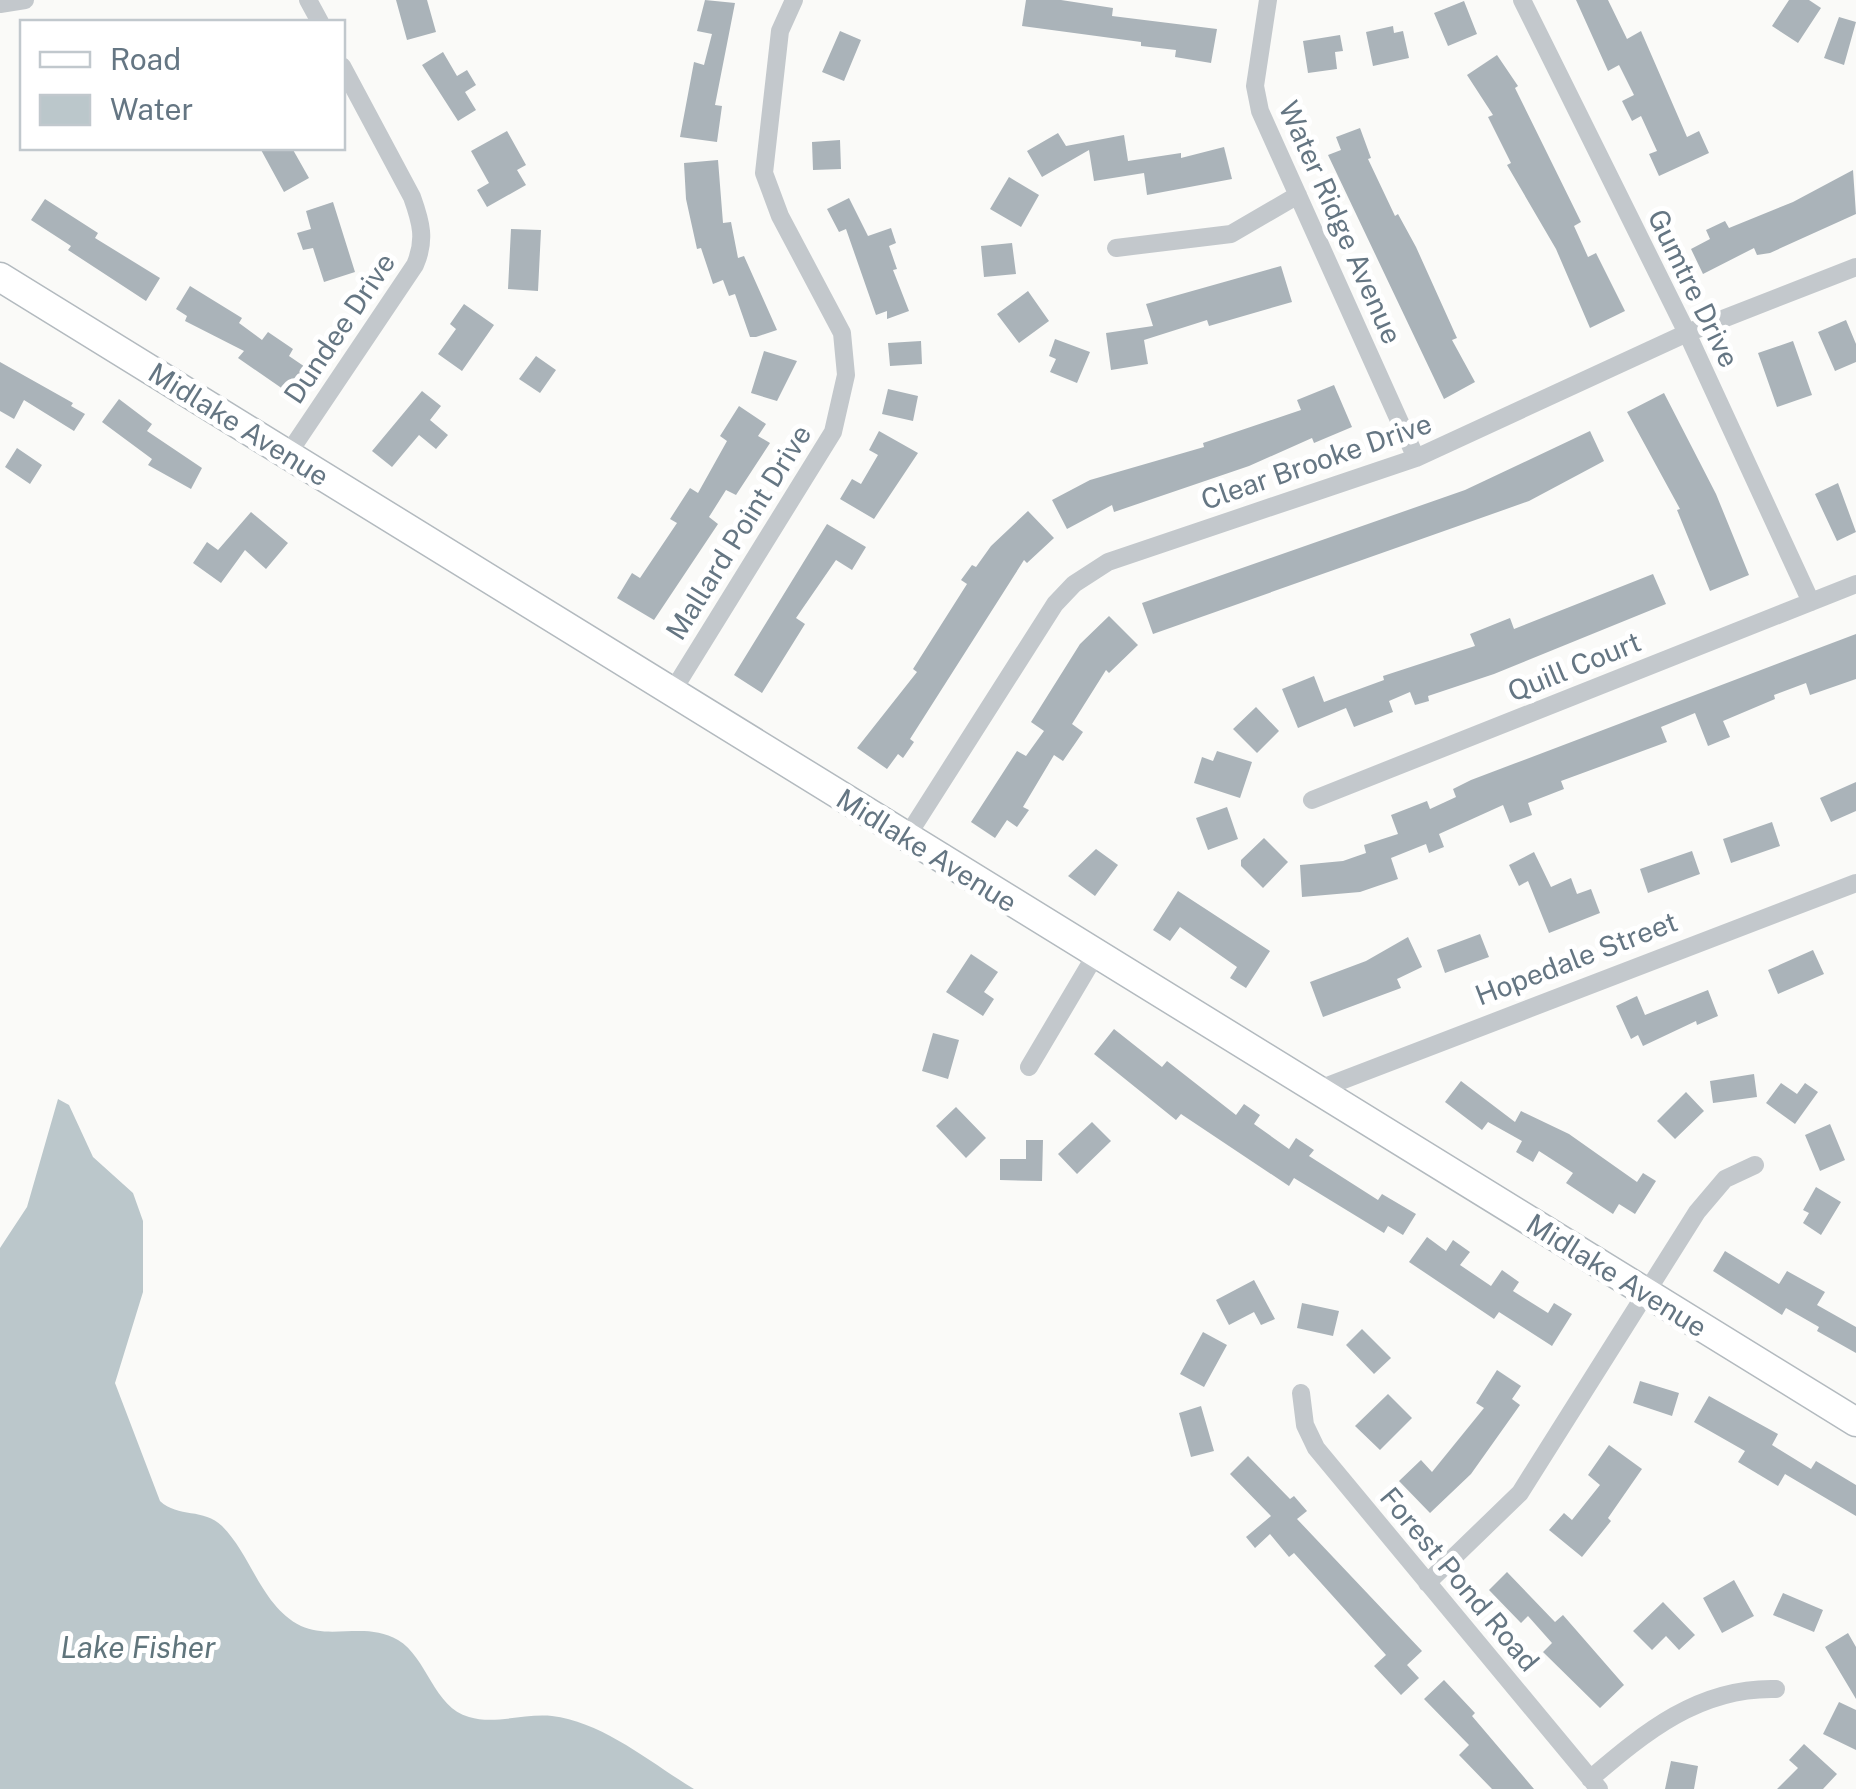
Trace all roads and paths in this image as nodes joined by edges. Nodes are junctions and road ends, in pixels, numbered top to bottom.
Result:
1 (25, 0) edge
2 (794, 0) edge
3 (1268, 0) edge
4 (1522, 0) edge
5 (0, 4) edge
6 (345, 72) edge
7 (1298, 196) junction
8 (1116, 248) dead end
9 (1856, 267) edge
10 (0, 276) edge
11 (1687, 333) junction
12 (288, 454) junction
13 (1416, 458) junction
14 (1856, 584) edge
15 (1811, 602) junction
16 (672, 692) junction
17 (1312, 800) dead end
18 (906, 838) junction
19 (1856, 882) edge
20 (1096, 954) junction
21 (1029, 1067) dead end
22 (1317, 1090) junction
23 (1755, 1165) dead end
24 (1647, 1294) junction
25 (1301, 1393) dead end
26 (1856, 1422) edge
27 (1427, 1582) junction
28 (1776, 1689) dead end
29 (1594, 1784) edge

1 - 5 street
2 - 16 street, Mallard Point Drive
3 - 7 street, Water Ridge Avenue
4 - 11 street, Gumtre Drive
6 - 12 street, Dundee Drive
7 - 8 street
7 - 13 street, Water Ridge Avenue
9 - 11 street, Clear Brooke Drive
10 - 12 street, Midlake Avenue
11 - 13 street, Clear Brooke Drive
11 - 15 street, Gumtre Drive
12 - 16 street, Midlake Avenue
13 - 18 street, Clear Brooke Drive
14 - 15 street, Quill Court
15 - 17 street, Quill Court
16 - 18 street, Midlake Avenue
18 - 20 street, Midlake Avenue
19 - 22 street, Hopedale Street
20 - 21 street
20 - 22 street, Midlake Avenue
22 - 24 street, Midlake Avenue
23 - 24 street
24 - 26 street, Midlake Avenue
24 - 27 street
25 - 27 street, Forest Pond Road
27 - 29 street, Forest Pond Road
28 - 29 street

